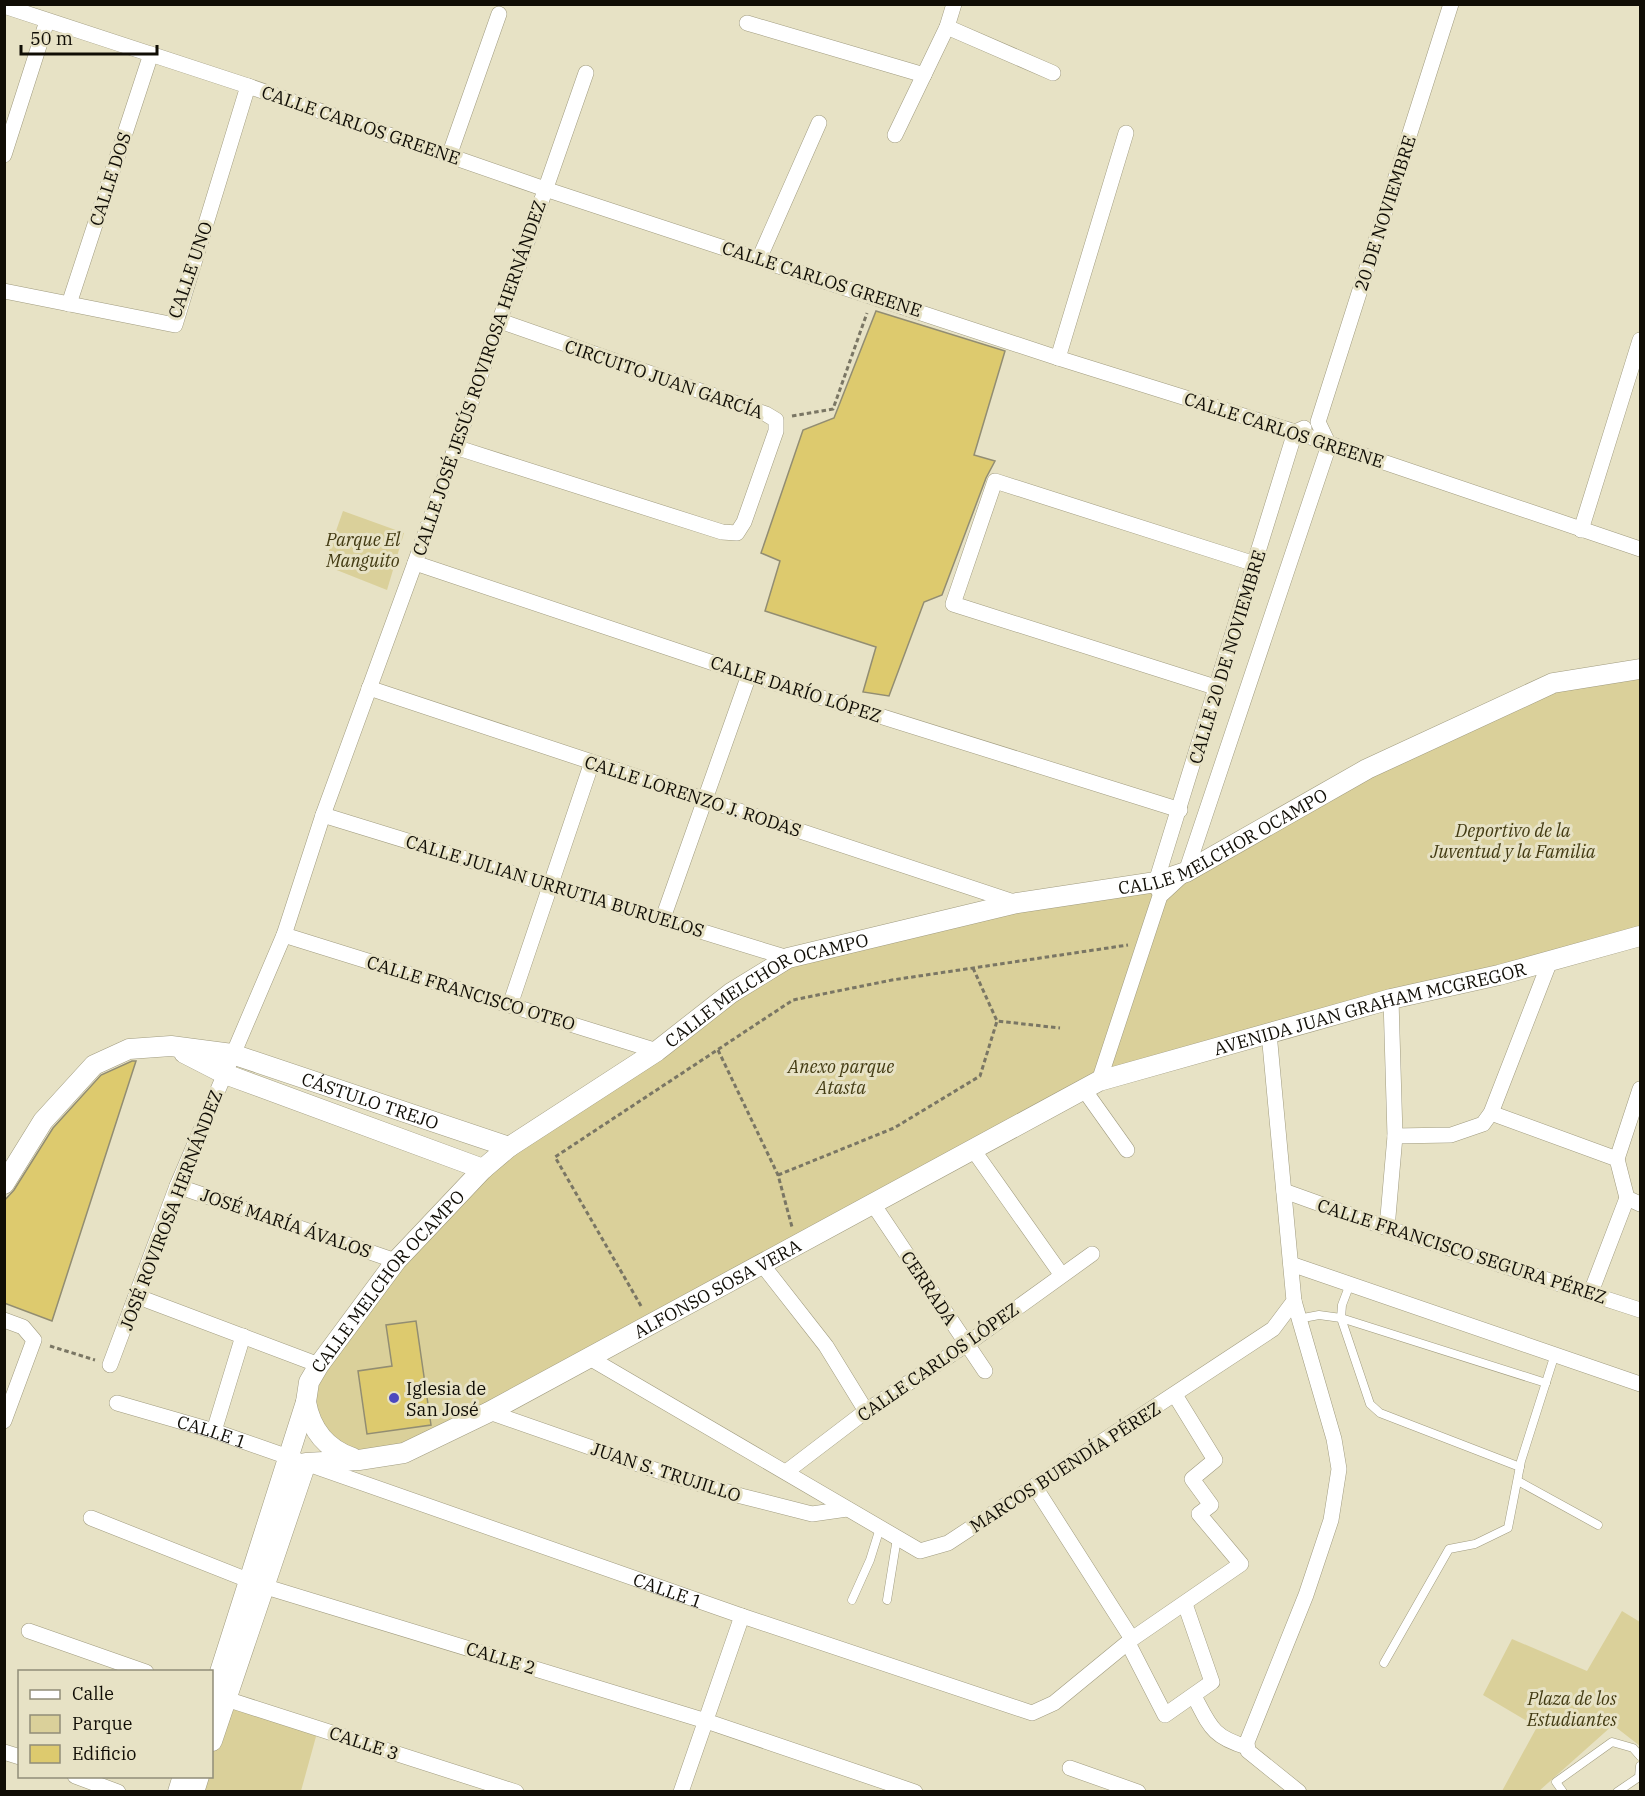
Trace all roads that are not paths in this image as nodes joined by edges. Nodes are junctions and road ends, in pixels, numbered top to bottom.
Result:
1 (954, 4) edge
2 (1451, 4) edge
3 (4, 6) edge
4 (499, 14) dead end
5 (47, 21) junction
6 (747, 23) dead end
7 (946, 27) junction
8 (151, 54) junction
9 (586, 73) dead end
10 (1053, 73) dead end
11 (924, 75) junction
12 (248, 86) junction
13 (819, 123) dead end
14 (1126, 133) dead end
15 (895, 135) dead end
16 (4, 155) edge
17 (449, 156) junction
18 (544, 189) junction
19 (759, 259) junction
20 (4, 291) edge
21 (69, 304) junction
22 (500, 321) junction
23 (1641, 340) edge
24 (1058, 358) junction
25 (1318, 422) junction
26 (1295, 432) junction
27 (1329, 445) junction
28 (455, 447) junction
29 (1581, 530) junction
30 (1641, 549) edge
31 (415, 563) junction
32 (1255, 564) junction
33 (1641, 669) edge
34 (748, 675) junction
35 (369, 688) junction
36 (1218, 688) junction
37 (592, 762) junction
38 (704, 799) junction
39 (1180, 810) junction
40 (323, 815) junction
41 (1186, 872) junction
42 (550, 884) junction
43 (1158, 889) junction
44 (1017, 903) junction
45 (663, 918) junction
46 (284, 935) junction
47 (1641, 936) edge
48 (788, 958) junction
49 (1550, 961) junction
50 (1391, 999) junction
51 (510, 1005) junction
52 (1269, 1033) junction
53 (171, 1046) junction
54 (657, 1051) junction
55 (232, 1054) junction
56 (225, 1074) junction
57 (1092, 1086) junction
58 (1641, 1089) edge
59 (1491, 1113) junction
60 (1395, 1137) junction
61 (509, 1147) junction
62 (1126, 1150) dead end
63 (974, 1151) junction
64 (1617, 1159) junction
65 (483, 1169) junction
66 (4, 1184) edge
67 (177, 1186) junction
68 (1284, 1191) junction
69 (1634, 1201) edge
70 (873, 1204) junction
71 (1387, 1228) junction
72 (1092, 1254) dead end
73 (396, 1261) junction
74 (761, 1263) junction
75 (1291, 1264) junction
76 (1061, 1274) junction
77 (1350, 1284) junction
78 (1592, 1292) junction
79 (136, 1296) junction
80 (1294, 1301) junction
81 (1641, 1310) edge
82 (1341, 1318) junction
83 (1298, 1319) junction
84 (4, 1320) edge
85 (243, 1336) junction
86 (967, 1344) junction
87 (1555, 1354) junction
88 (588, 1357) junction
89 (110, 1365) road end
90 (319, 1365) junction
91 (985, 1371) dead end
92 (1546, 1383) junction
93 (1641, 1384) edge
94 (1175, 1395) junction
95 (306, 1402) junction
96 (117, 1403) dead end
97 (866, 1411) junction
98 (489, 1412) junction
99 (4, 1420) edge
100 (214, 1431) junction
101 (287, 1457) junction
102 (359, 1460) junction
103 (314, 1462) junction
104 (1520, 1467) junction
105 (786, 1472) junction
106 (1518, 1481) junction
107 (1035, 1486) junction
108 (847, 1509) junction
109 (91, 1518) dead end
110 (1598, 1525) dead end
111 (880, 1528) junction
112 (897, 1538) junction
113 (256, 1583) junction
114 (852, 1600) dead end
115 (887, 1600) dead end
116 (1185, 1604) junction
117 (742, 1616) junction
118 (29, 1631) dead end
119 (1130, 1641) junction
120 (1384, 1663) dead end
121 (143, 1670) edge
122 (215, 1696) edge
123 (1194, 1696) junction
124 (706, 1721) junction
125 (213, 1726) edge
126 (1247, 1747) junction
127 (1641, 1756) edge
128 (1641, 1766) edge
129 (1070, 1768) dead end
130 (81, 1778) edge
131 (118, 1791) edge
132 (516, 1791) edge
133 (681, 1791) edge
134 (915, 1791) edge
135 (1138, 1791) edge
136 (1299, 1791) edge
137 (1563, 1791) edge
138 (1617, 1791) edge

1 - 7 street
2 - 25 street, 20 DE NOVIEMBRE
3 - 5 street, CALLE CARLOS GREENE
4 - 17 street
5 - 8 street, CALLE CARLOS GREENE
5 - 16 street
6 - 11 street
7 - 10 street
7 - 11 street
8 - 12 street, CALLE CARLOS GREENE
8 - 21 street, CALLE DOS
9 - 18 street, CALLE JOSÉ JESÚS ROVIROSA HERNÁNDEZ
11 - 15 street
12 - 17 street, CALLE CARLOS GREENE
12 - 21 street, CALLE UNO
13 - 19 street
14 - 24 street
17 - 18 street, CALLE CARLOS GREENE
18 - 19 street, CALLE CARLOS GREENE
18 - 22 street, CALLE JOSÉ JESÚS ROVIROSA HERNÁNDEZ
19 - 24 street, CALLE CARLOS GREENE
20 - 21 street, CALLE UNO
22 - 28 street, CALLE JOSÉ JESÚS ROVIROSA HERNÁNDEZ
22 - 28 street, CIRCUITO JUAN GARCÍA
23 - 29 street
24 - 26 street, CALLE CARLOS GREENE
25 - 26 street
25 - 27 street
26 - 27 street, CALLE CARLOS GREENE
26 - 32 street, CALLE 20 DE NOVIEMBRE
27 - 29 street, CALLE CARLOS GREENE
27 - 41 street, CALLE 20 DE NOVIEMBRE
28 - 31 street, CALLE JOSÉ JESÚS ROVIROSA HERNÁNDEZ
29 - 30 street, CALLE CARLOS GREENE
31 - 34 street, CALLE DARÍO LÓPEZ
31 - 35 street, CALLE JOSÉ JESÚS ROVIROSA HERNÁNDEZ
32 - 36 street, CALLE 20 DE NOVIEMBRE
32 - 36 street
33 - 41 street, CALLE MELCHOR OCAMPO
34 - 38 street
34 - 39 street, CALLE DARÍO LÓPEZ
35 - 37 street, CALLE LORENZO J. RODAS
35 - 40 street, CALLE JOSÉ JESÚS ROVIROSA HERNÁNDEZ
36 - 39 street, CALLE 20 DE NOVIEMBRE
37 - 38 street, CALLE LORENZO J. RODAS
37 - 42 street
38 - 44 street, CALLE LORENZO J. RODAS
38 - 45 street
39 - 43 street, CALLE 20 DE NOVIEMBRE
40 - 42 street, CALLE JULIAN URRUTIA BURUELOS
40 - 46 street, CALLE JOSÉ JESÚS ROVIROSA HERNÁNDEZ
41 - 43 street, CALLE MELCHOR OCAMPO
42 - 45 street, CALLE JULIAN URRUTIA BURUELOS
42 - 51 street
43 - 44 street, CALLE MELCHOR OCAMPO
43 - 57 street
44 - 48 street, CALLE MELCHOR OCAMPO
45 - 48 street, CALLE JULIAN URRUTIA BURUELOS
46 - 51 street, CALLE FRANCISCO OTEO
46 - 55 street, CALLE JOSÉ JESÚS ROVIROSA HERNÁNDEZ
47 - 49 street, AVENIDA JUAN GRAHAM MCGREGOR
48 - 54 street, CALLE MELCHOR OCAMPO
49 - 50 street, AVENIDA JUAN GRAHAM MCGREGOR
49 - 59 street
50 - 52 street, AVENIDA JUAN GRAHAM MCGREGOR
50 - 60 street
51 - 54 street, CALLE FRANCISCO OTEO
52 - 57 street, AVENIDA JUAN GRAHAM MCGREGOR
52 - 68 street
53 - 55 street, CÁSTULO TREJO
53 - 56 street, CÁSTULO TREJO
53 - 66 street, CÁSTULO TREJO
54 - 61 street, CALLE MELCHOR OCAMPO
55 - 56 street, JOSÉ ROVIROSA HERNÁNDEZ
55 - 61 street, CÁSTULO TREJO
56 - 65 street, CÁSTULO TREJO
56 - 67 street, JOSÉ ROVIROSA HERNÁNDEZ
57 - 62 street
57 - 63 street, ALFONSO SOSA VERA
58 - 64 street
59 - 60 street
59 - 64 street
60 - 71 street
61 - 65 street, CALLE MELCHOR OCAMPO
63 - 70 street, ALFONSO SOSA VERA
63 - 76 street
64 - 69 street
65 - 73 street, CALLE MELCHOR OCAMPO
67 - 73 street, JOSÉ MARÍA ÁVALOS
67 - 79 street, JOSÉ ROVIROSA HERNÁNDEZ
68 - 71 street, CALLE FRANCISCO SEGURA PÉREZ
68 - 75 street
69 - 78 street
70 - 74 street, ALFONSO SOSA VERA
70 - 86 street, CERRADA
71 - 78 street, CALLE FRANCISCO SEGURA PÉREZ
72 - 76 street, CALLE CARLOS LÓPEZ
73 - 90 street, CALLE MELCHOR OCAMPO
74 - 88 street, ALFONSO SOSA VERA
74 - 97 street
75 - 77 street
75 - 80 street
76 - 86 street, CALLE CARLOS LÓPEZ
77 - 82 lane
77 - 87 street
78 - 81 street, CALLE FRANCISCO SEGURA PÉREZ
79 - 85 street
79 - 89 street, JOSÉ ROVIROSA HERNÁNDEZ
80 - 83 street
80 - 94 street, MARCOS BUENDÍA PÉREZ
82 - 83 lane
82 - 92 lane
82 - 104 lane
83 - 126 street
84 - 99 street
85 - 90 street
85 - 100 street
86 - 91 street, CERRADA
86 - 97 street, CALLE CARLOS LÓPEZ
87 - 92 lane
87 - 93 street
88 - 98 street, ALFONSO SOSA VERA
88 - 105 street, MARCOS BUENDÍA PÉREZ
90 - 95 street, CALLE MELCHOR OCAMPO
92 - 104 lane
94 - 107 street, MARCOS BUENDÍA PÉREZ
94 - 116 street
95 - 101 street, CALLE MELCHOR OCAMPO
95 - 102 street
96 - 100 street, CALLE 1
97 - 105 street, CALLE CARLOS LÓPEZ
98 - 102 street, ALFONSO SOSA VERA
98 - 108 street, JUAN S. TRUJILLO
100 - 101 street, CALLE 1
101 - 103 street, CALLE 1
101 - 113 street, CALLE MELCHOR OCAMPO
102 - 103 street, ALFONSO SOSA VERA
103 - 113 street, CALLE MELCHOR OCAMPO
103 - 117 street, CALLE 1
104 - 106 lane
105 - 108 street, MARCOS BUENDÍA PÉREZ
106 - 110 lane
106 - 120 lane
107 - 112 street, MARCOS BUENDÍA PÉREZ
107 - 119 street
108 - 111 street, MARCOS BUENDÍA PÉREZ
109 - 113 street, CALLE 2
111 - 112 street, MARCOS BUENDÍA PÉREZ
111 - 114 lane
112 - 115 lane
113 - 122 street, CALLE MELCHOR OCAMPO
113 - 124 street, CALLE 2
116 - 119 street
116 - 123 street
117 - 119 street, CALLE 1
117 - 124 street
118 - 121 street
119 - 123 street
122 - 125 street, CALLE MELCHOR OCAMPO
122 - 132 street, CALLE 3
123 - 126 street
124 - 133 street
124 - 134 street, CALLE 2
126 - 136 street
127 - 137 lane
128 - 138 lane
129 - 135 street
130 - 131 street

